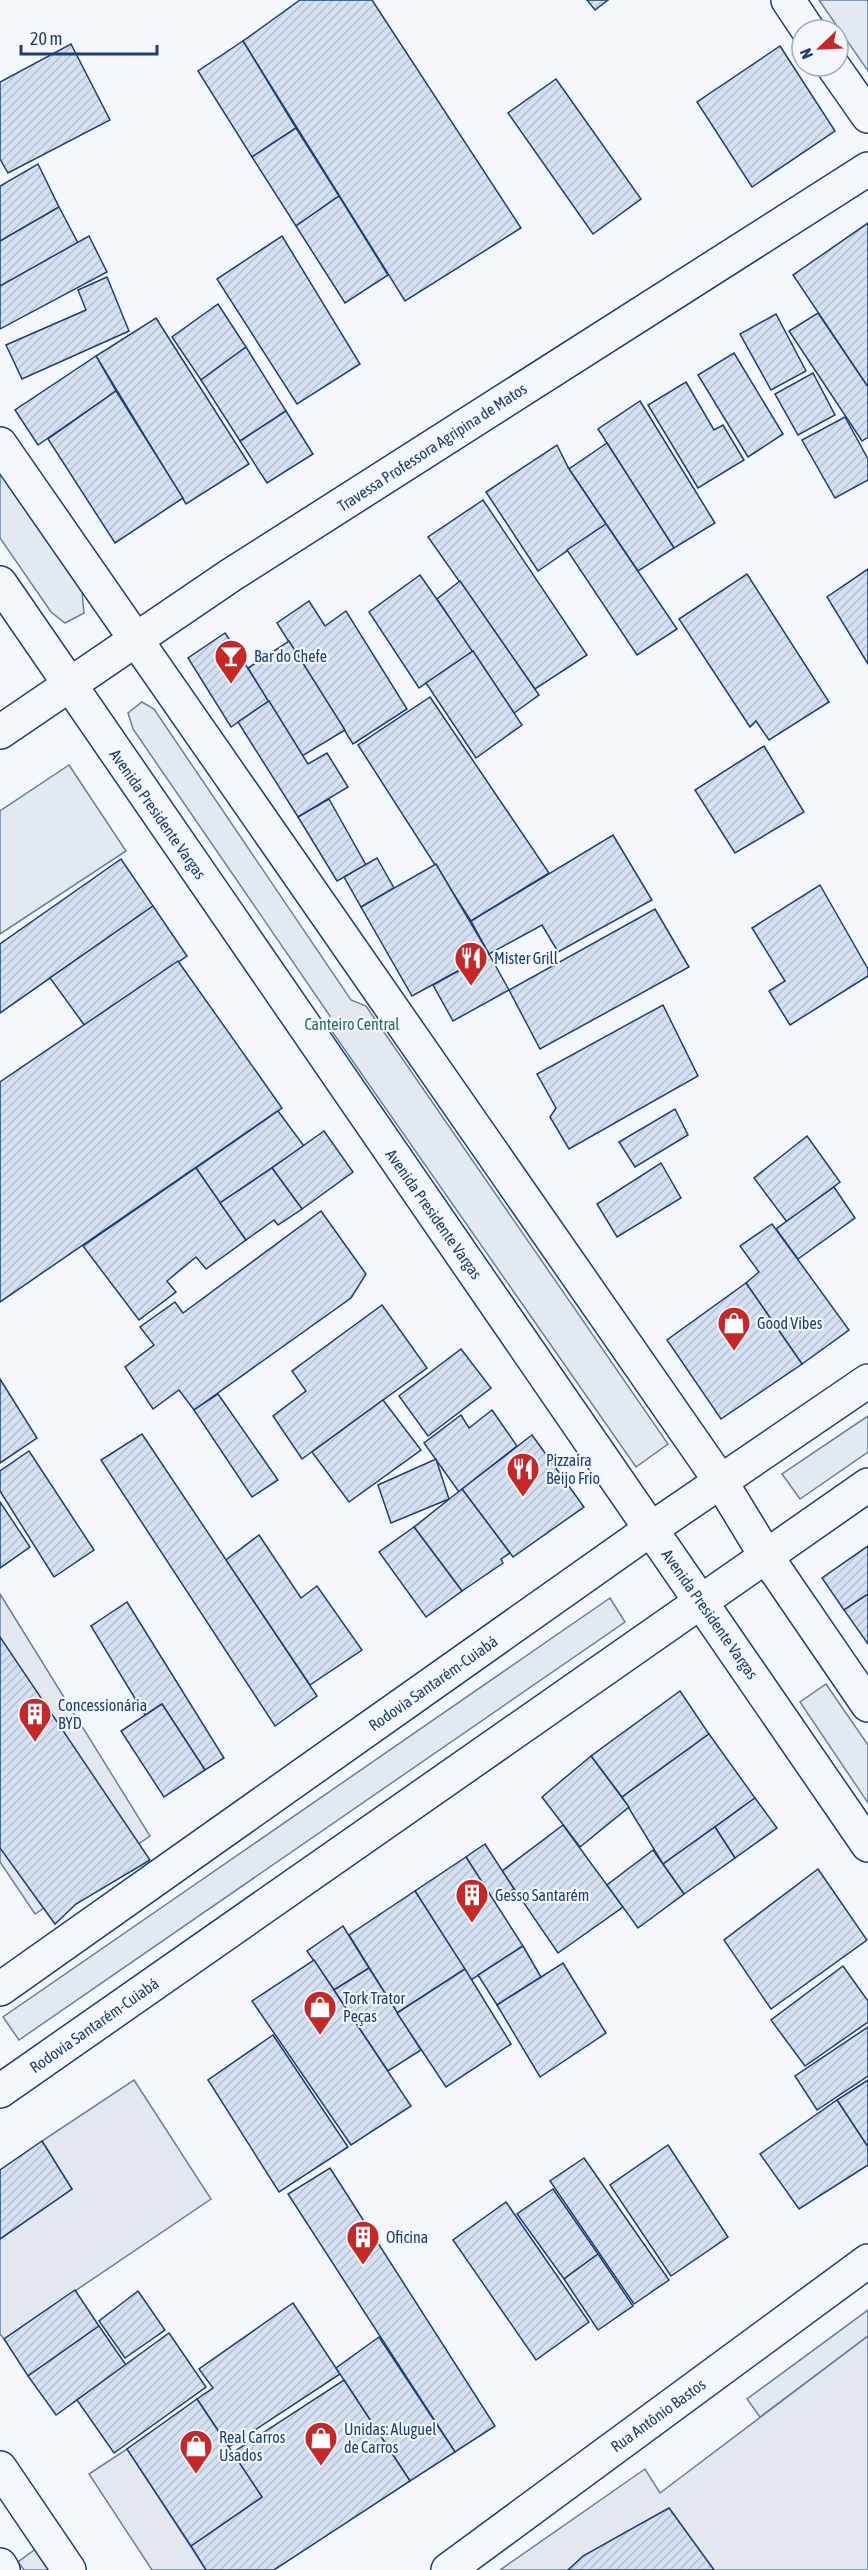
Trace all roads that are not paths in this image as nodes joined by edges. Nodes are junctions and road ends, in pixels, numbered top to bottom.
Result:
1 (788, 0) edge
2 (800, 18) edge
3 (841, 78) edge
4 (868, 116) edge
5 (868, 169) edge
6 (0, 444) edge
7 (0, 583) edge
8 (134, 640) junction
9 (68, 684) junction
10 (0, 732) edge
11 (868, 1381) edge
12 (721, 1482) junction
13 (868, 1485) edge
14 (651, 1529) junction
15 (766, 1556) junction
16 (701, 1601) junction
17 (868, 1705) edge
18 (868, 1845) edge
19 (0, 1989) edge
20 (0, 2091) edge
21 (868, 2260) edge
22 (6, 2488) edge
23 (0, 2565) edge
24 (3, 2570) edge
25 (69, 2570) edge
26 (447, 2570) edge

1 - 2 main road
3 - 4 main road
5 - 8 main road, Travessa Professora Agripina de Matos
6 - 8 main road
7 - 9 main road, Avenida Presidente Vargas
8 - 9 main road, Travessa Professora Agripina de Matos
8 - 12 main road
9 - 10 main road, Travessa Professora Agripina de Matos
9 - 14 main road, Avenida Presidente Vargas
11 - 12 main road, Rodovia Santarém-Cuiabá
12 - 14 main road, Rodovia Santarém-Cuiabá
12 - 15 main road
13 - 15 main road, Rodovia Santarém-Cuiabá
14 - 16 main road, Avenida Presidente Vargas
14 - 19 main road, Rodovia Santarém-Cuiabá
15 - 16 main road, Rodovia Santarém-Cuiabá
15 - 17 main road
16 - 18 main road, Avenida Presidente Vargas
16 - 20 main road, Rodovia Santarém-Cuiabá
21 - 26 main road, Rua Antônio Bastos
22 - 25 main road
23 - 24 main road

